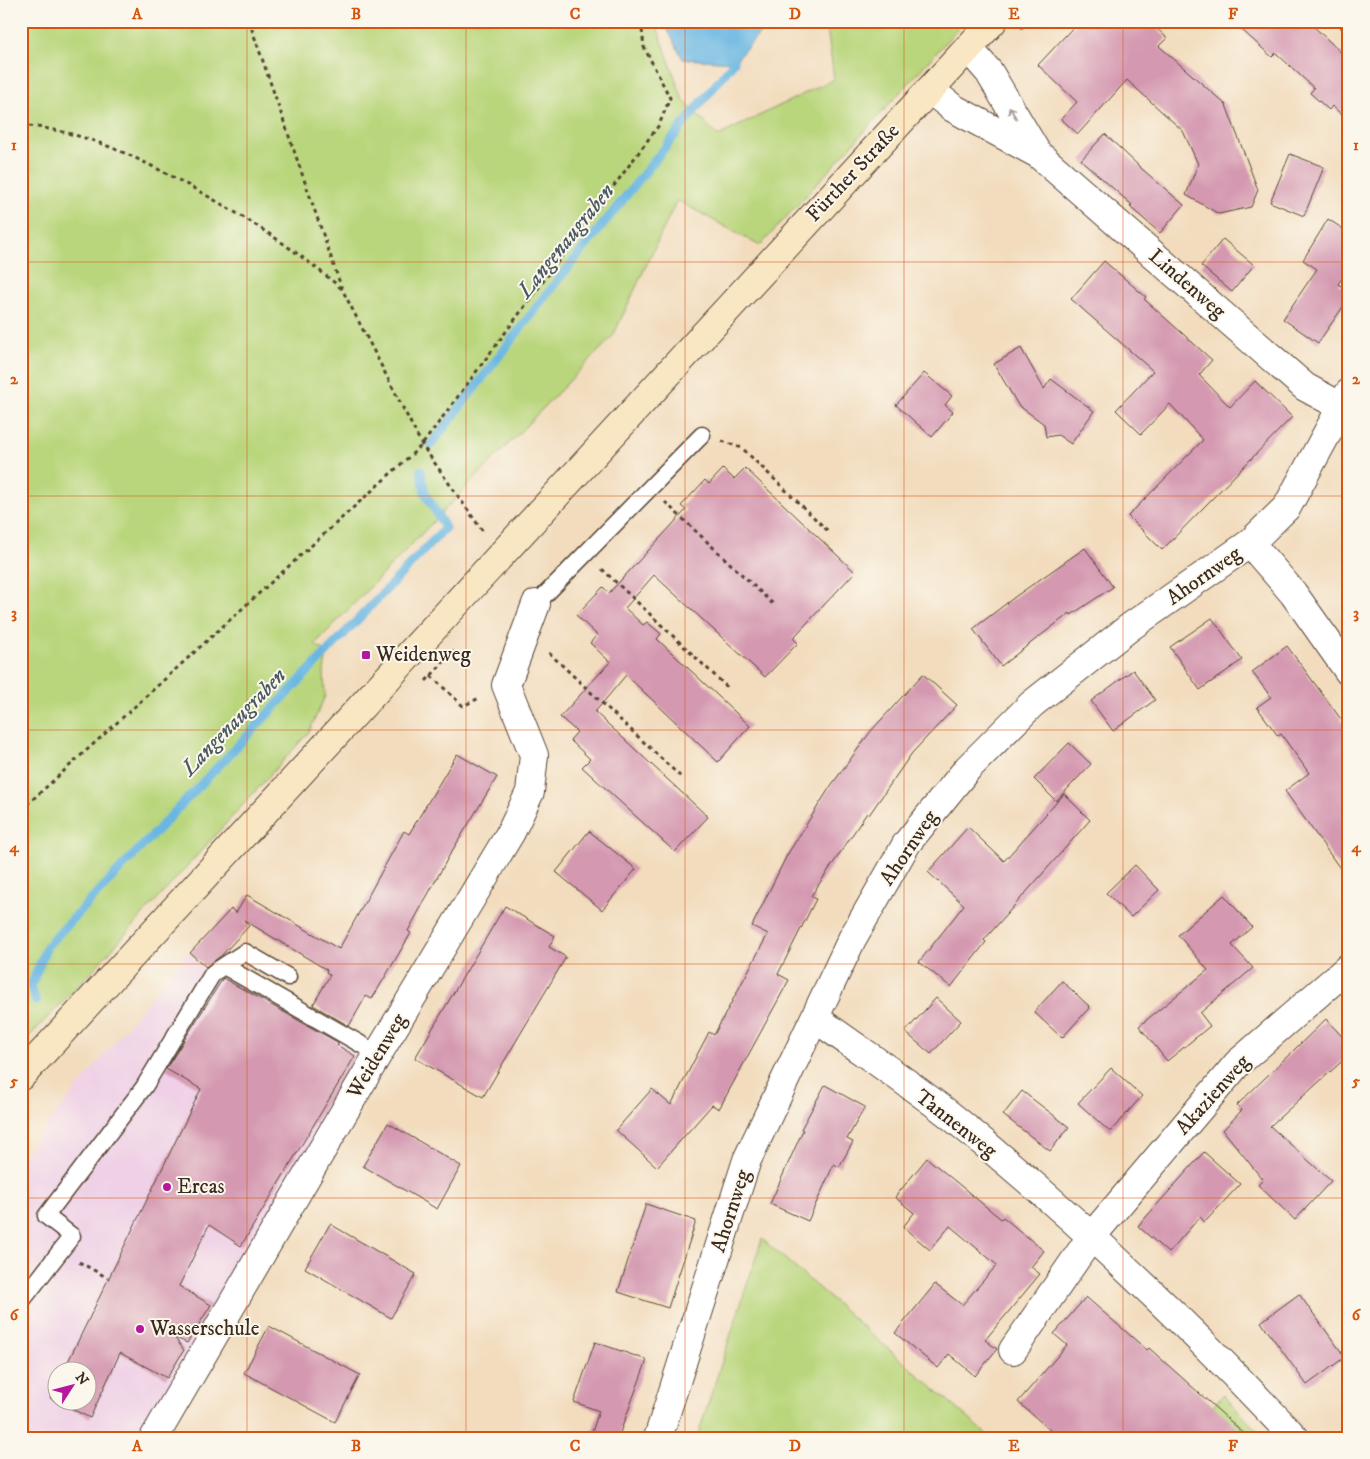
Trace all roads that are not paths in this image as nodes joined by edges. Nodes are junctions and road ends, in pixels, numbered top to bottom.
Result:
1 (993, 21) edge
2 (968, 48) junction
3 (930, 90) junction
4 (1038, 154) junction
5 (1345, 400) edge
6 (702, 435) road end
7 (1250, 544) junction
8 (536, 604) joint
9 (1349, 672) edge
10 (224, 966) junction
11 (1349, 967) edge
12 (288, 977) dead end
13 (815, 1018) junction
14 (378, 1054) junction
15 (21, 1076) edge
16 (1091, 1237) junction
17 (21, 1302) edge
18 (1013, 1350) dead end
19 (154, 1438) edge
20 (658, 1438) edge
21 (1295, 1438) edge

1 - 2 street, Fürther Straße
2 - 3 street, Fürther Straße
4 -> 2 street, Lindenweg
3 - 4 street, Lindenweg
3 - 15 street, Fürther Straße
4 - 5 street, Lindenweg
5 - 7 street, Ahornweg
6 - 8 lane
7 - 9 street
7 - 13 street, Ahornweg
8 - 14 street, Weidenweg
10 - 12 lane
10 - 14 lane
10 - 17 lane
11 - 16 street, Akazienweg
13 - 16 street, Tannenweg
13 - 20 street, Ahornweg
14 - 19 street, Weidenweg
16 - 18 street
16 - 21 street, Tannenweg

